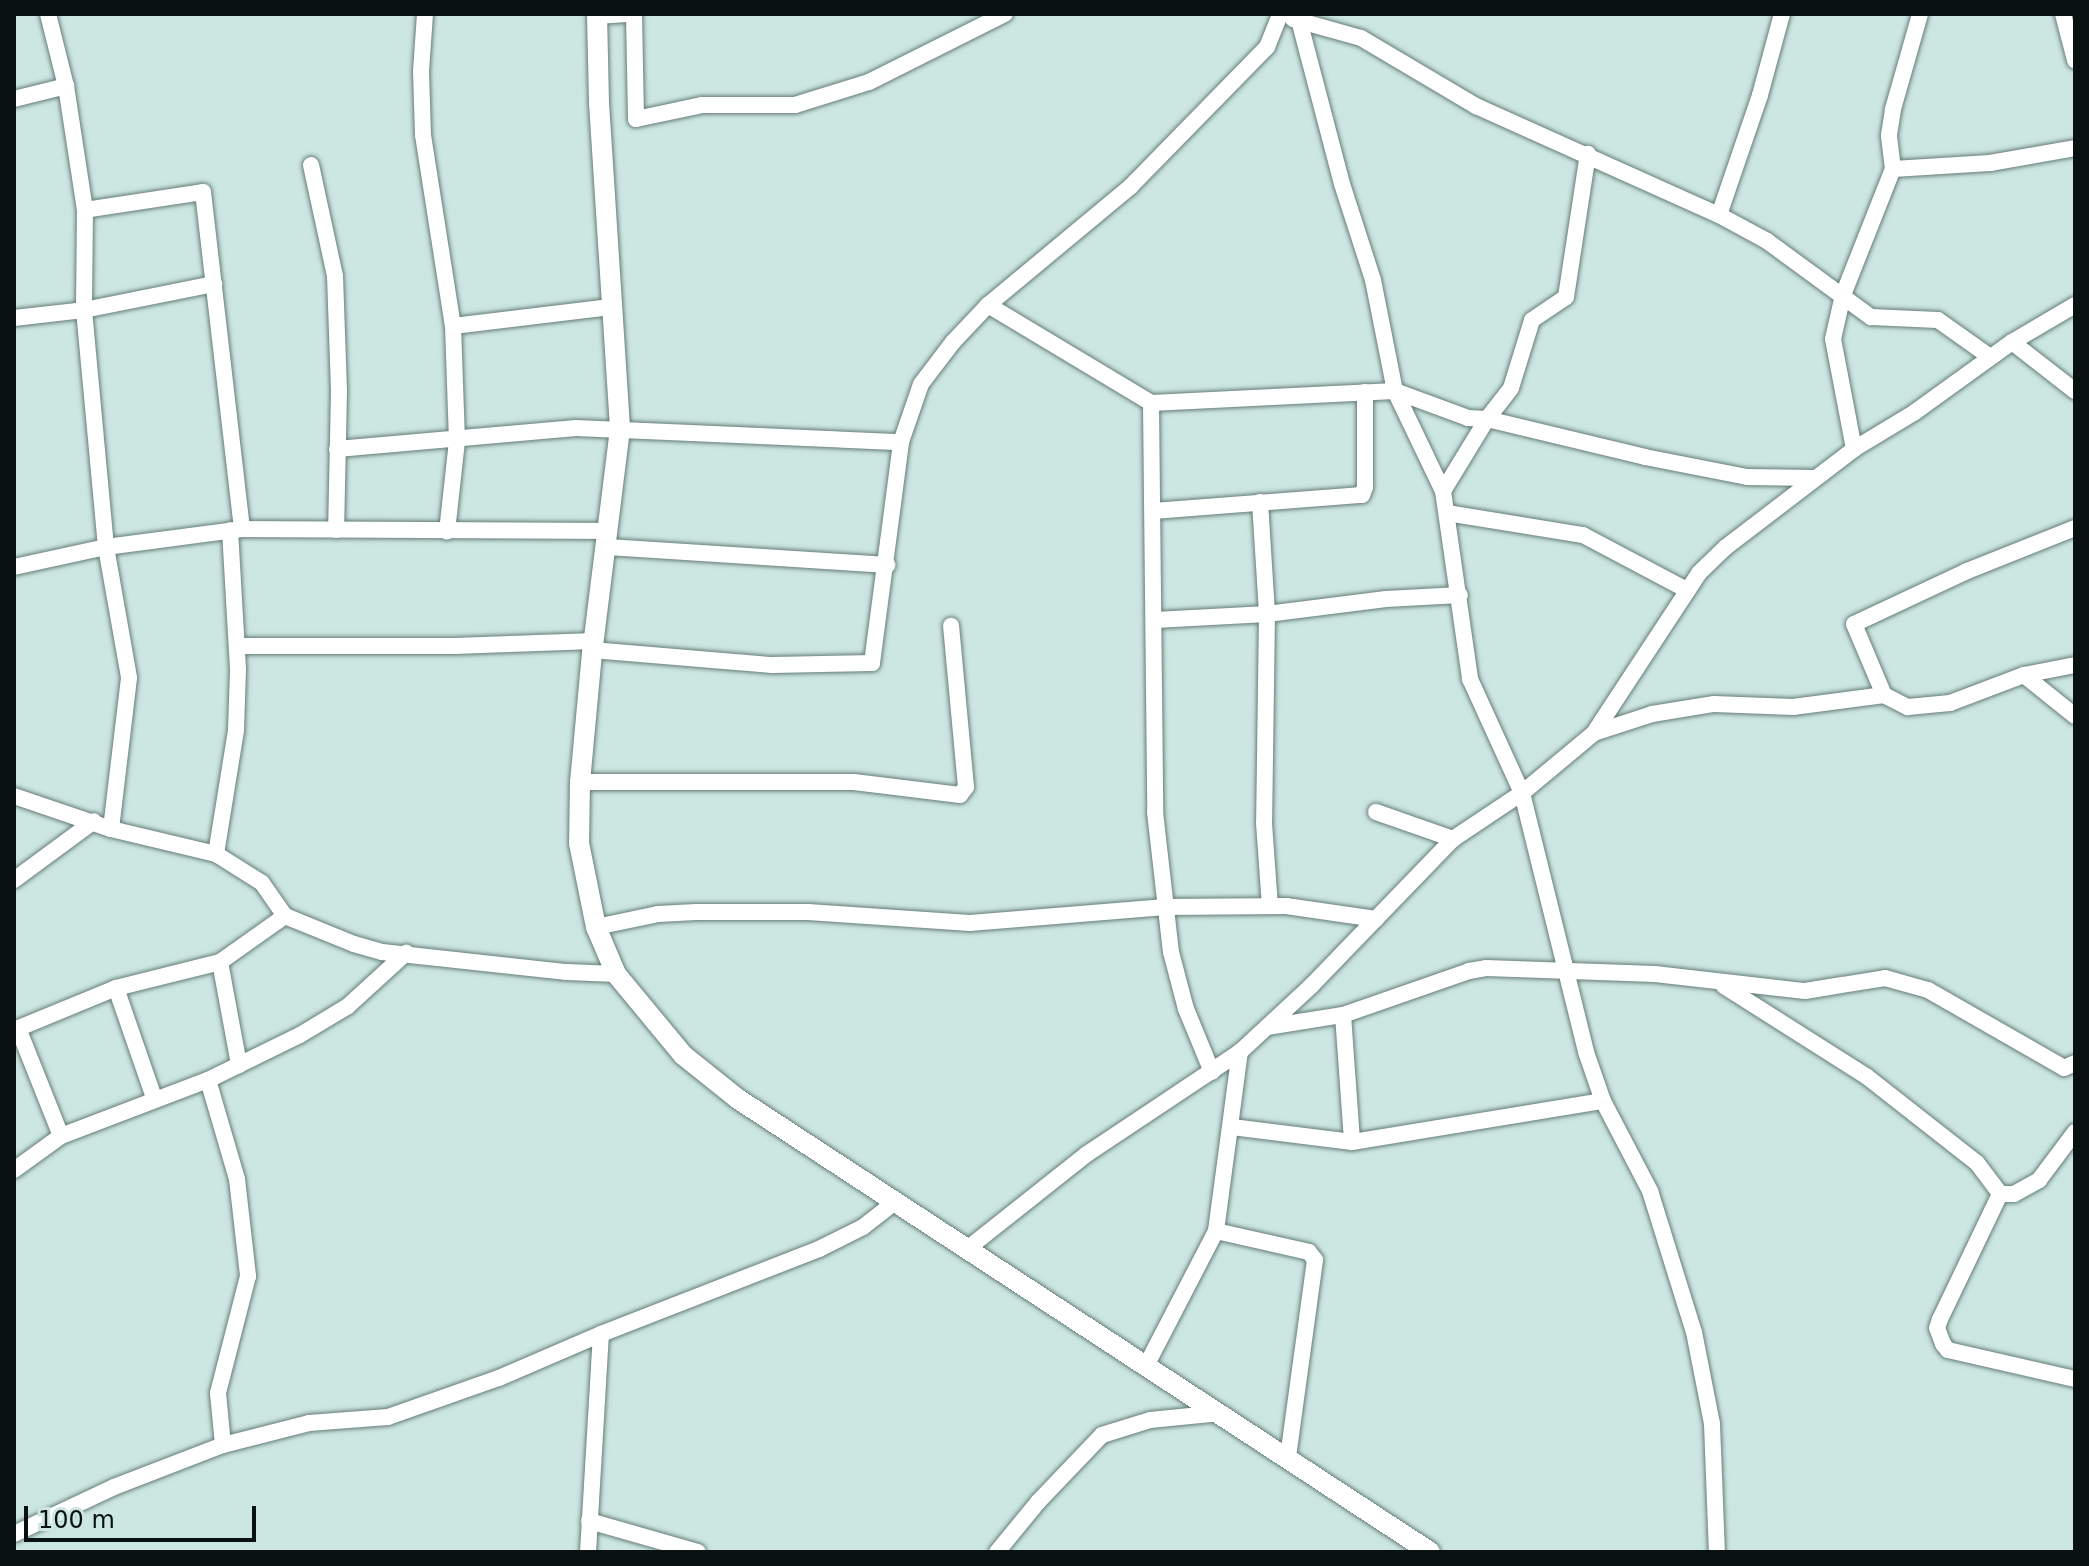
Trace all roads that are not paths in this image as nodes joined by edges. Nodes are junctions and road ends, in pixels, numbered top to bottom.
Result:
1 (48, 14) edge
2 (425, 14) edge
3 (627, 14) edge
4 (634, 14) edge
5 (1005, 14) edge
6 (1782, 14) edge
7 (1920, 14) edge
8 (2063, 14) edge
9 (597, 15) edge
10 (1278, 15) edge
11 (1300, 17) edge
12 (2075, 60) edge
13 (66, 86) junction
14 (14, 99) edge
15 (2075, 148) edge
16 (1588, 154) junction
17 (311, 165) dead end
18 (1893, 169) junction
19 (85, 210) junction
20 (1719, 215) junction
21 (214, 284) junction
22 (1843, 295) junction
23 (988, 305) junction
24 (2075, 305) edge
25 (611, 307) junction
26 (84, 310) junction
27 (14, 318) edge
28 (453, 326) junction
29 (2012, 342) junction
30 (1990, 357) junction
31 (1395, 391) junction
32 (2075, 391) edge
33 (1365, 392) junction
34 (1151, 403) junction
35 (1487, 419) junction
36 (620, 429) junction
37 (457, 441) junction
38 (901, 442) junction
39 (337, 449) junction
40 (1854, 449) junction
41 (1815, 478) junction
42 (1443, 491) junction
43 (1260, 502) junction
44 (1153, 511) junction
45 (1447, 513) junction
46 (2075, 528) edge
47 (236, 529) junction
48 (336, 530) junction
49 (447, 531) junction
50 (608, 539) junction
51 (106, 547) junction
52 (887, 565) junction
53 (14, 567) edge
54 (1687, 590) junction
55 (1460, 595) junction
56 (1267, 614) junction
57 (1155, 620) junction
58 (951, 626) dead end
59 (237, 646) junction
60 (593, 646) junction
61 (2075, 665) edge
62 (2024, 675) junction
63 (1884, 695) junction
64 (2075, 716) edge
65 (1594, 733) junction
66 (580, 782) junction
67 (1522, 793) junction
68 (14, 796) edge
69 (1376, 812) dead end
70 (94, 821) junction
71 (111, 829) junction
72 (1453, 839) junction
73 (216, 854) junction
74 (14, 880) edge
75 (1270, 906) junction
76 (1165, 907) junction
77 (285, 916) junction
78 (1376, 919) junction
79 (596, 927) junction
80 (406, 953) junction
81 (220, 962) junction
82 (1565, 971) junction
83 (616, 974) junction
84 (1719, 983) junction
85 (116, 988) junction
86 (1343, 1015) junction
87 (1265, 1028) junction
88 (16, 1029) edge
89 (1240, 1052) junction
90 (2075, 1063) edge
91 (239, 1065) junction
92 (1212, 1072) junction
93 (208, 1080) junction
94 (154, 1098) junction
95 (1603, 1101) junction
96 (1232, 1127) junction
97 (2075, 1132) edge
98 (61, 1136) junction
99 (1352, 1142) junction
100 (14, 1170) edge
101 (2000, 1194) junction
102 (894, 1203) junction
103 (1216, 1231) junction
104 (967, 1249) junction
105 (601, 1334) junction
106 (1147, 1364) junction
107 (2075, 1379) edge
108 (1221, 1413) junction
109 (223, 1445) junction
110 (1288, 1457) junction
111 (589, 1521) junction
112 (14, 1534) edge
113 (588, 1552) edge
114 (698, 1552) edge
115 (997, 1552) edge
116 (1430, 1552) edge
117 (1717, 1552) edge

1 - 13 street
2 - 28 street
3 - 9 street
4 - 5 street
6 - 20 street
7 - 18 street
8 - 12 street
9 - 25 street
10 - 11 street
10 - 23 street
11 - 16 street
11 - 31 street
13 - 14 street
13 - 19 street
15 - 18 street
16 - 20 street
16 - 35 street
17 - 39 street
18 - 22 street
19 - 21 street
19 - 26 street
20 - 22 street
21 - 26 street
21 - 47 street
22 - 30 street
22 - 40 street
23 - 34 street
23 - 38 street
24 - 29 street
25 - 28 street
25 - 36 street
26 - 27 street
26 - 51 street
28 - 37 street
29 - 30 street
29 - 32 street
30 - 40 street
31 - 33 street
31 - 35 street
31 - 42 street
33 - 34 street
33 - 43 street
34 - 44 street
35 - 41 street
35 - 42 street
36 - 37 street
36 - 38 street
36 - 50 street
37 - 39 street
37 - 49 street
38 - 52 street
39 - 48 street
40 - 41 street
41 - 54 street
42 - 45 street
43 - 44 street
43 - 56 street
44 - 57 street
45 - 54 street
45 - 55 street
46 - 63 street
47 - 48 street
47 - 51 street
47 - 59 street
48 - 49 street
49 - 50 street
50 - 52 street
50 - 60 street
51 - 53 street
51 - 71 street
52 - 60 street
54 - 65 street
55 - 56 street
55 - 67 street
56 - 57 street
56 - 75 street
57 - 76 street
58 - 66 street
59 - 60 street
59 - 73 street
60 - 66 street
61 - 62 street
62 - 63 street
62 - 64 street
63 - 65 street
65 - 67 street
66 - 79 street
67 - 72 street
67 - 82 street
68 - 70 street
69 - 72 street
70 - 71 street
70 - 74 street
71 - 73 street
72 - 78 street
73 - 77 street
75 - 76 street
75 - 78 street
76 - 79 street
76 - 92 street
77 - 80 street
77 - 81 street
78 - 87 street
79 - 83 street
80 - 83 street
80 - 91 street
81 - 85 street
81 - 91 street
82 - 84 street
82 - 86 street
82 - 95 street
83 - 102 street
84 - 90 street
84 - 101 street
85 - 88 street
85 - 94 street
86 - 87 street
86 - 99 street
87 - 89 street
88 - 98 street
89 - 92 street
89 - 96 street
91 - 93 street
92 - 104 street
93 - 94 street
93 - 109 street
94 - 98 street
95 - 99 street
95 - 117 street
96 - 99 street
96 - 103 street
97 - 101 street
98 - 100 street
101 - 107 street
102 - 104 street
102 - 105 street
103 - 106 street
103 - 110 street
104 - 106 street
105 - 109 street
105 - 111 street
106 - 108 street
108 - 110 street
108 - 115 street
109 - 112 street
110 - 116 street
111 - 113 street
111 - 114 street

